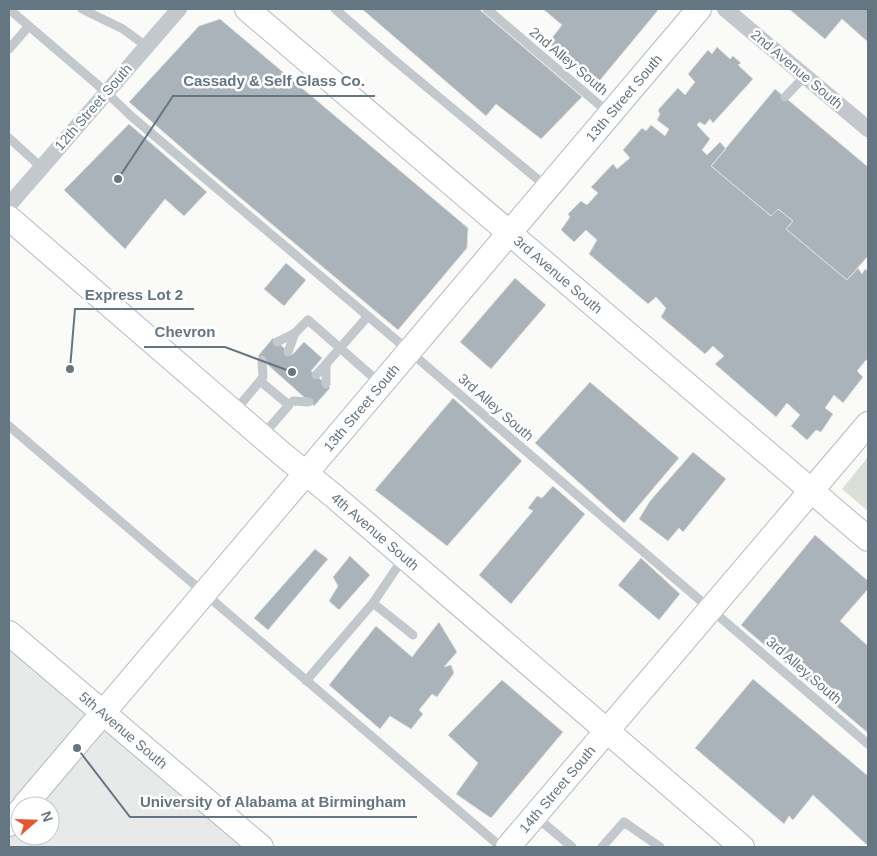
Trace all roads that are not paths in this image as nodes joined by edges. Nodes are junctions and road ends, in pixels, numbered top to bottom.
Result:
1 (9, 9) edge
2 (82, 9) edge
3 (179, 9) edge
4 (247, 9) edge
5 (335, 9) edge
6 (487, 9) edge
7 (699, 9) edge
8 (725, 9) edge
9 (28, 26) junction
10 (146, 46) junction
11 (9, 49) edge
12 (805, 76) junction
13 (106, 92) junction
14 (785, 97) dead end
15 (610, 114) junction
16 (868, 129) edge
17 (9, 138) edge
18 (41, 167) junction
19 (548, 187) junction
20 (9, 205) edge
21 (9, 218) edge
22 (509, 234) junction
23 (368, 316) junction
24 (296, 333) junction
25 (277, 342) dead end
26 (340, 348) junction
27 (409, 351) junction
28 (288, 352) dead end
29 (262, 360) dead end
30 (326, 364) junction
31 (272, 369) dead end
32 (316, 375) dead end
33 (262, 379) junction
34 (326, 384) dead end
35 (381, 384) junction
36 (299, 393) dead end
37 (309, 402) dead end
38 (291, 403) junction
39 (234, 412) junction
40 (868, 424) edge
41 (9, 426) edge
42 (262, 436) junction
43 (306, 473) junction
44 (811, 491) junction
45 (868, 539) edge
46 (404, 557) junction
47 (204, 594) junction
48 (373, 603) junction
49 (711, 609) junction
50 (9, 633) edge
51 (413, 635) dead end
52 (306, 681) junction
53 (103, 713) junction
54 (607, 731) junction
55 (868, 744) edge
56 (32, 796) edge
57 (535, 815) junction
58 (261, 847) edge
59 (501, 847) edge
60 (508, 847) edge
61 (572, 847) edge
62 (602, 847) edge
63 (660, 847) edge
64 (742, 847) edge

1 - 9 lane, 3rd Alley South
2 - 10 lane
3 - 10 street, 12th Street South
4 - 22 street, 3rd Avenue South
5 - 19 lane
6 - 15 lane, 2nd Alley South
7 - 15 street, 13th Street South
8 - 12 street, 2nd Avenue South
9 - 11 lane
9 - 13 lane, 3rd Alley South
10 - 13 street, 12th Street South
12 - 14 lane
12 - 16 street, 2nd Avenue South
13 - 18 street, 12th Street South
13 - 23 lane, 3rd Alley South
15 - 19 street, 13th Street South
17 - 18 lane
18 - 20 street, 12th Street South
19 - 22 street, 13th Street South
21 - 39 street, 4th Avenue South
22 - 27 street, 13th Street South
22 - 44 street, 3rd Avenue South
23 - 26 lane
23 - 27 lane, 3rd Alley South
24 - 25 lane
24 - 26 lane
24 - 28 lane
26 - 30 lane
26 - 35 lane
27 - 35 street, 13th Street South
27 - 49 lane, 3rd Alley South
29 - 33 lane
30 - 32 lane
30 - 34 lane
31 - 33 lane
33 - 38 lane
33 - 39 lane
35 - 43 street, 13th Street South
36 - 38 lane
37 - 38 lane
38 - 42 lane
39 - 42 street, 4th Avenue South
40 - 44 street, 14th Street South
41 - 47 lane
42 - 43 street, 4th Avenue South
43 - 46 street, 4th Avenue South
43 - 47 street, 13th Street South
44 - 45 street, 3rd Avenue South
44 - 49 street, 14th Street South
46 - 48 lane
46 - 54 street, 4th Avenue South
47 - 52 lane
47 - 53 street, 13th Street South
48 - 51 lane
48 - 52 lane
49 - 54 street, 14th Street South
49 - 55 lane, 3rd Alley South
50 - 53 street, 5th Avenue South
52 - 59 lane
53 - 56 street, 13th Street South
53 - 58 street, 5th Avenue South
54 - 57 street, 14th Street South
54 - 64 street, 4th Avenue South
57 - 60 street, 14th Street South
57 - 61 lane
62 - 63 lane

